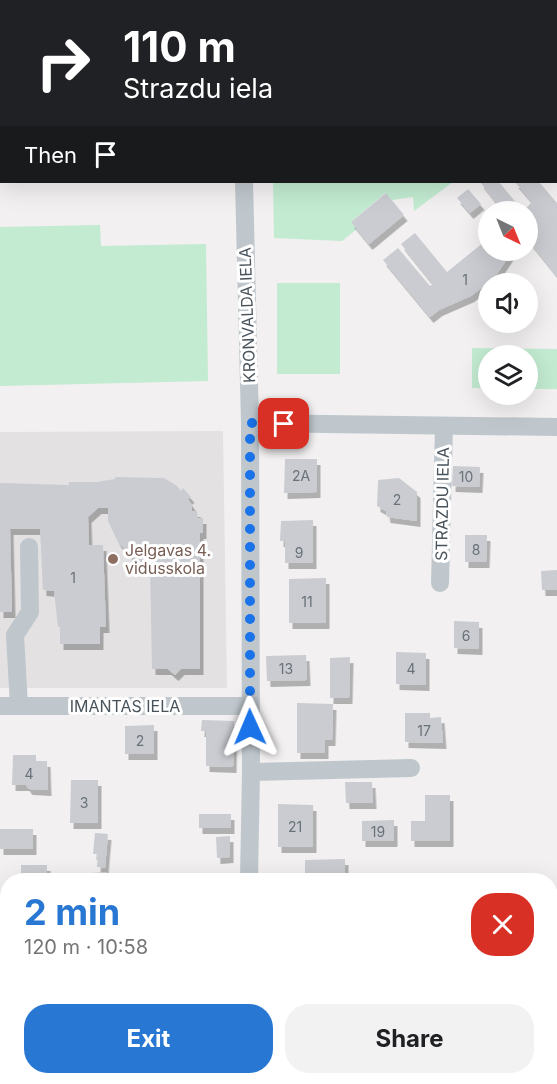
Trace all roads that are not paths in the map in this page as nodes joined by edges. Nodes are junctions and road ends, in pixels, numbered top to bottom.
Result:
1 (244, 183) edge
2 (250, 423) junction
3 (444, 426) junction
4 (557, 427) edge
5 (29, 547) dead end
6 (440, 583) dead end
7 (0, 706) edge
8 (20, 706) junction
9 (250, 706) junction
10 (411, 768) dead end
11 (251, 772) junction
12 (249, 873) edge

1 - 2 street, KRONVALDA IELA
2 - 3 street, STRAZDU IELA
2 - 9 street, KRONVALDA IELA
3 - 4 street, STRAZDU IELA
3 - 6 street, STRAZDU IELA
5 - 8 street
7 - 8 street, IMANTAS IELA
8 - 9 street, IMANTAS IELA
9 - 11 street, KRONVALDA IELA
10 - 11 street
11 - 12 street, KRONVALDA IELA

